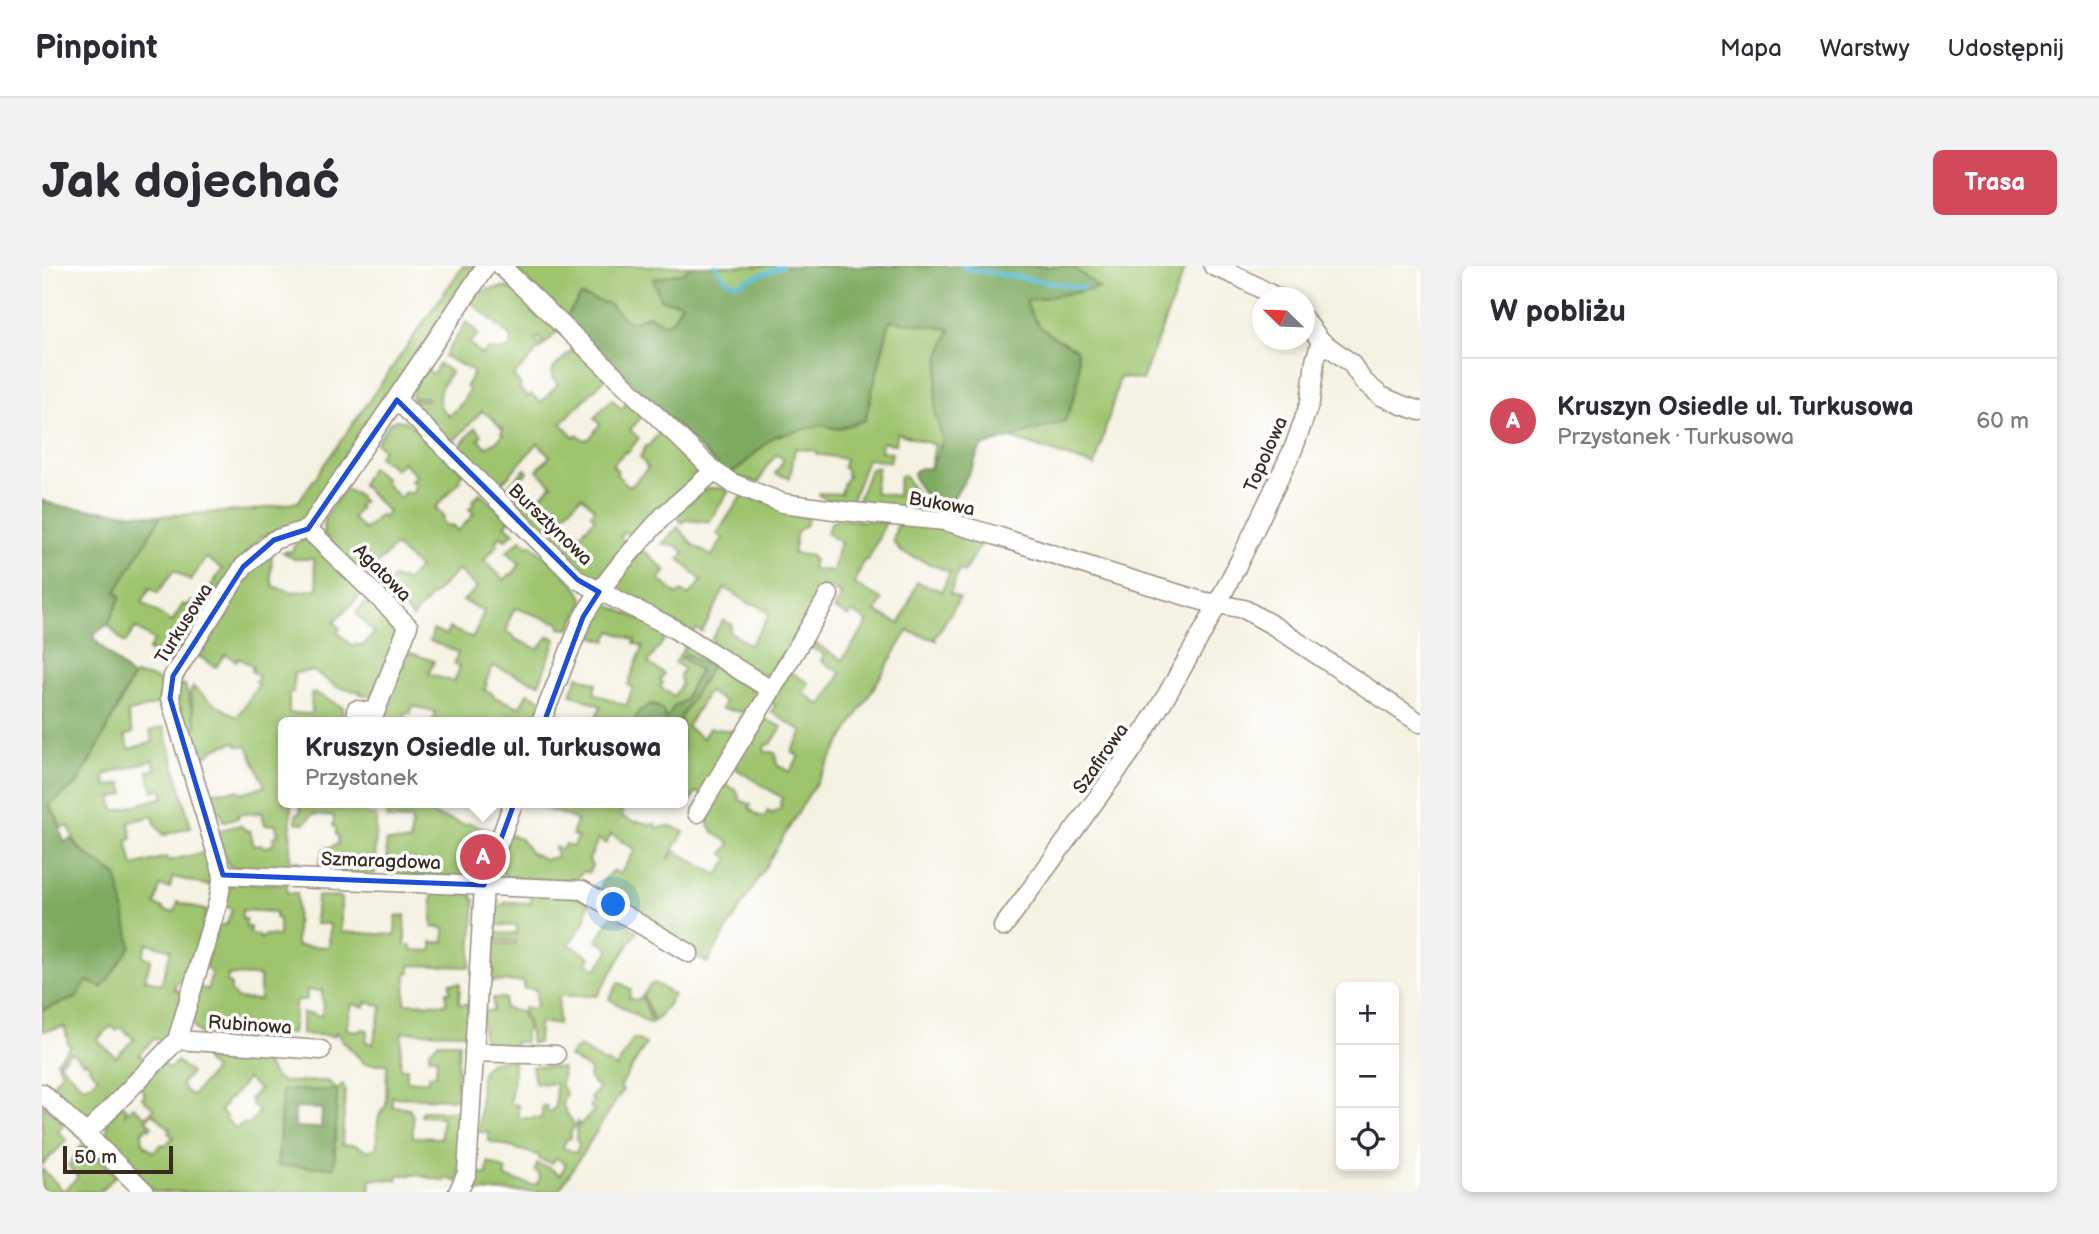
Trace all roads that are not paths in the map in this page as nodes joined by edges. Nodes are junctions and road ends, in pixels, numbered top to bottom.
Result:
1 (486, 266) edge
2 (501, 266) edge
3 (1213, 266) edge
4 (1258, 287) edge
5 (1315, 333) edge
6 (1321, 341) junction
7 (397, 400) junction
8 (1420, 411) edge
9 (714, 471) junction
10 (309, 528) junction
11 (1242, 556) junction
12 (599, 592) junction
13 (829, 595) dead end
14 (1217, 603) junction
15 (1244, 609) junction
16 (771, 690) junction
17 (356, 710) dead end
18 (543, 717) edge
19 (1420, 723) edge
20 (511, 808) edge
21 (696, 813) dead end
22 (223, 875) junction
23 (484, 885) junction
24 (1003, 927) dead end
25 (689, 953) dead end
26 (177, 1040) junction
27 (321, 1050) dead end
28 (474, 1052) junction
29 (556, 1055) dead end
30 (42, 1093) edge
31 (86, 1134) junction
32 (145, 1192) edge
33 (458, 1192) edge

1 - 7 street
2 - 9 street, Bukowa
3 - 4 street
5 - 6 street
6 - 8 street
6 - 11 street, Topolowa
7 - 10 street
7 - 12 street, Bursztynowa
9 - 12 street
9 - 14 street, Bukowa
10 - 17 street, Agatowa
10 - 22 street, Turkusowa
11 - 14 street, Topolowa
11 - 15 street
12 - 16 street, Bursztynowa
12 - 18 street
13 - 16 street
14 - 15 street, Bukowa
14 - 24 street, Szafirowa
15 - 19 street, Bukowa
16 - 21 street
20 - 23 street
22 - 23 street, Szmaragdowa
22 - 26 street, Turkusowa
23 - 25 street, Szmaragdowa
23 - 28 street
26 - 27 street, Rubinowa
26 - 31 street, Turkusowa
28 - 29 street
28 - 33 street
30 - 31 street
31 - 32 street

